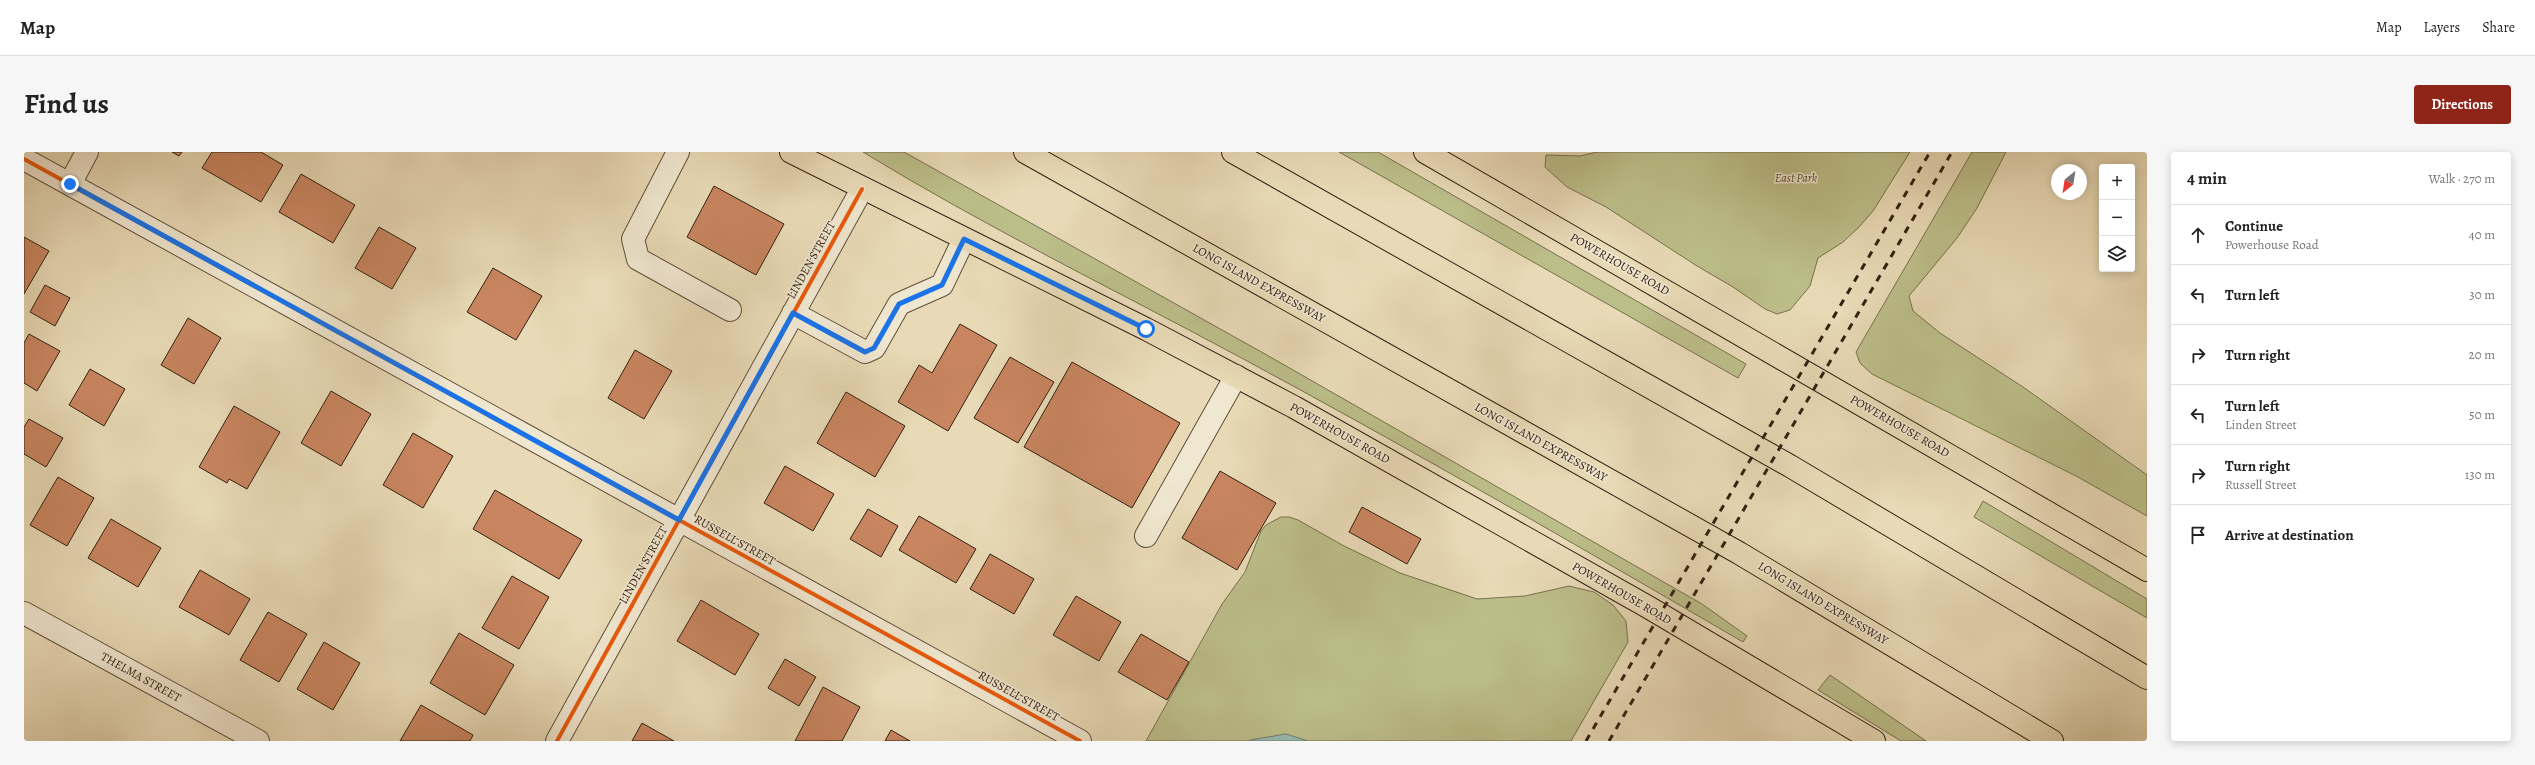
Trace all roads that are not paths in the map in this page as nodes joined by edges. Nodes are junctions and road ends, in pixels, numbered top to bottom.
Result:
1 (87, 152) edge
2 (678, 152) edge
3 (791, 152) edge
4 (1025, 152) edge
5 (1233, 152) edge
6 (1425, 152) edge
7 (24, 159) edge
8 (70, 184) junction
9 (862, 188) junction
10 (964, 239) junction
11 (730, 310) dead end
12 (793, 313) junction
13 (1236, 376) junction
14 (679, 520) junction
15 (1146, 536) dead end
16 (2147, 570) edge
17 (24, 613) edge
18 (2147, 678) edge
19 (258, 741) edge
20 (557, 741) edge
21 (1080, 741) edge
22 (1874, 741) edge
23 (2052, 741) edge

1 - 8 street
2 - 11 street
3 - 9 main road, POWERHOUSE ROAD
4 - 23 main road, LONG ISLAND EXPRESSWAY
5 - 18 main road
6 - 16 main road, POWERHOUSE ROAD
7 - 8 street, RUSSELL STREET
8 - 14 street, RUSSELL STREET
9 - 10 main road, POWERHOUSE ROAD
9 - 12 street, LINDEN STREET
10 - 12 street
10 - 13 main road, POWERHOUSE ROAD
12 - 14 street, LINDEN STREET
13 - 15 street
13 - 22 main road, POWERHOUSE ROAD
14 - 20 street, LINDEN STREET
14 - 21 street, RUSSELL STREET
17 - 19 street, THELMA STREET

